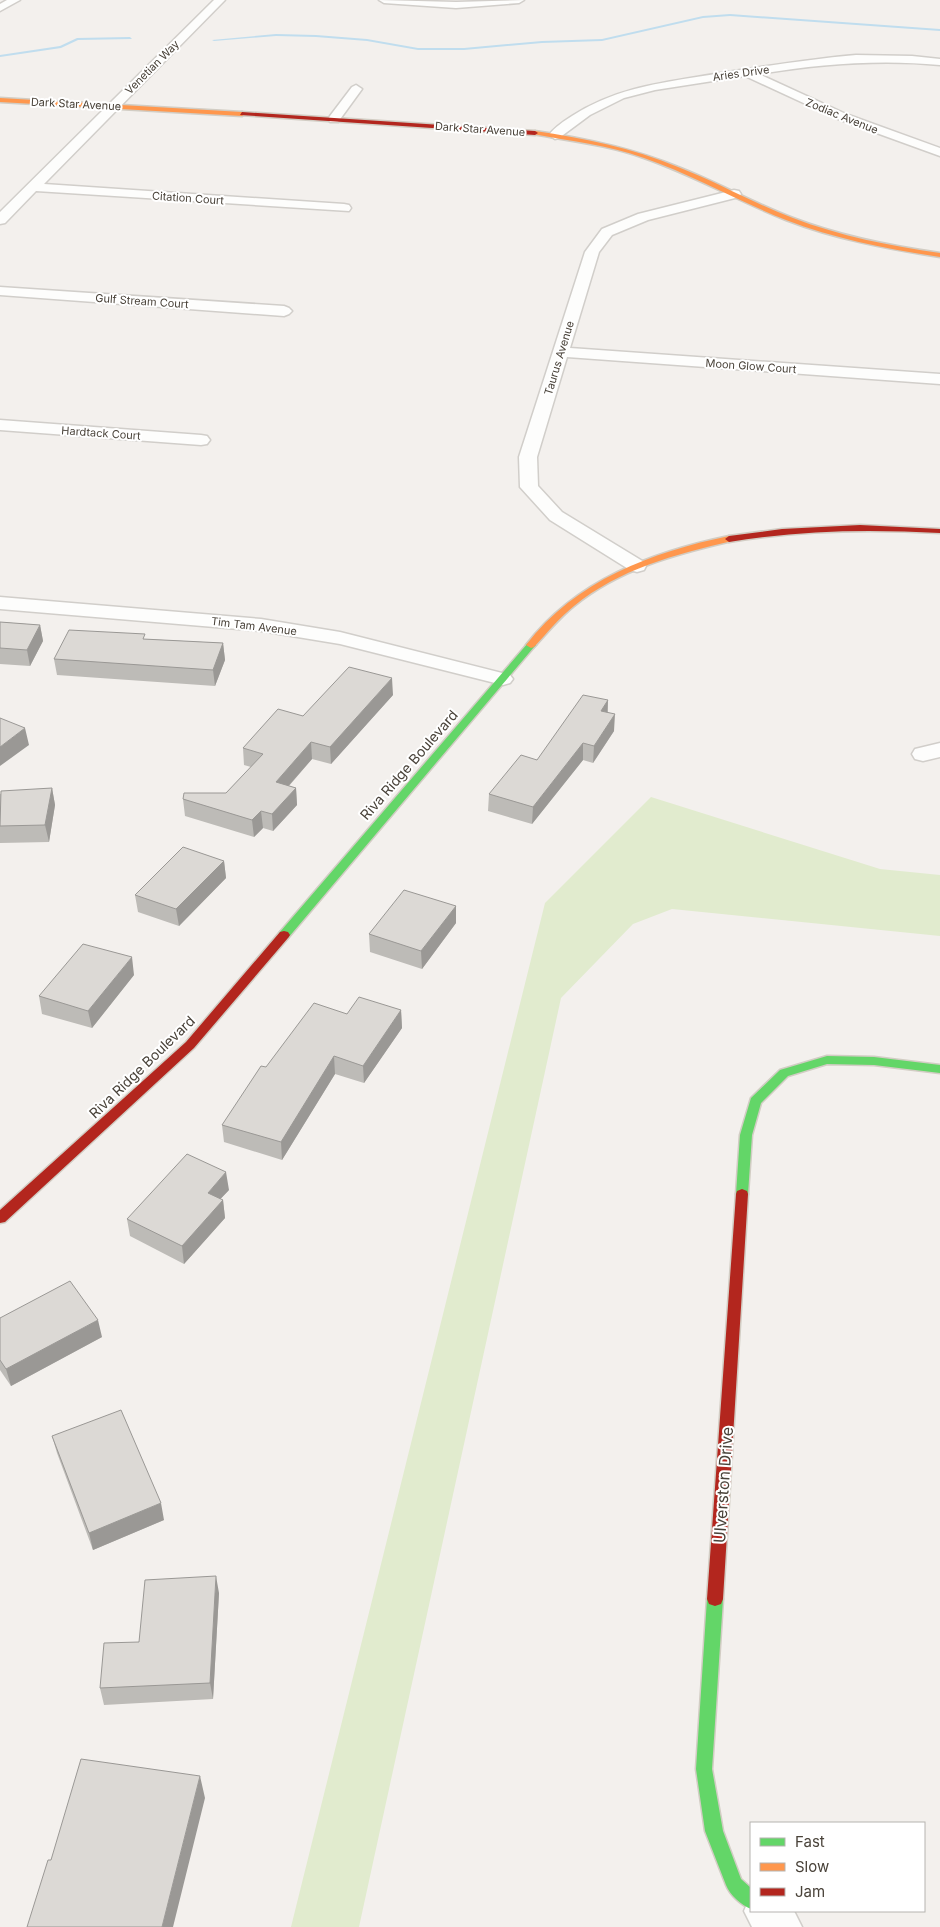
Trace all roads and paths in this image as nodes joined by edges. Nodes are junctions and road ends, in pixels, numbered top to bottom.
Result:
1 (15, 0) edge
2 (220, 0) edge
3 (384, 0) edge
4 (519, 0) edge
5 (420, 2) edge
6 (0, 8) edge
7 (940, 62) edge
8 (747, 72) junction
9 (356, 88) dead end
10 (0, 100) edge
11 (112, 107) junction
12 (334, 119) junction
13 (555, 135) junction
14 (940, 152) edge
15 (32, 187) junction
16 (734, 194) junction
17 (344, 208) dead end
18 (0, 220) edge
19 (940, 255) edge
20 (0, 292) edge
21 (284, 311) dead end
22 (561, 352) junction
23 (940, 379) edge
24 (0, 425) edge
25 (201, 440) dead end
26 (940, 531) edge
27 (637, 566) junction
28 (0, 603) edge
29 (503, 679) junction
30 (940, 1069) edge
31 (0, 1218) edge
32 (750, 1899) edge
33 (765, 1912) edge
34 (782, 1927) edge

1 - 6 street
2 - 11 street, Venetian Way
3 - 5 street
4 - 5 street
7 - 8 street, Aries Drive
8 - 13 street, Aries Drive
8 - 14 street, Zodiac Avenue
9 - 12 street
10 - 11 street, Dark Star Avenue
11 - 12 street, Dark Star Avenue
11 - 15 street, Venetian Way
12 - 13 street, Dark Star Avenue
13 - 16 street, Dark Star Avenue
15 - 17 street, Citation Court
15 - 18 street, Venetian Way
16 - 19 street, Dark Star Avenue
16 - 22 street, Taurus Avenue
20 - 21 street, Gulf Stream Court
22 - 23 street, Moon Glow Court
22 - 27 street, Taurus Avenue
24 - 25 street, Hardtack Court
26 - 27 street, Riva Ridge Boulevard
27 - 29 street, Riva Ridge Boulevard
28 - 29 street, Tim Tam Avenue
29 - 31 street, Riva Ridge Boulevard
30 - 32 street, Ulverston Drive
33 - 34 street

